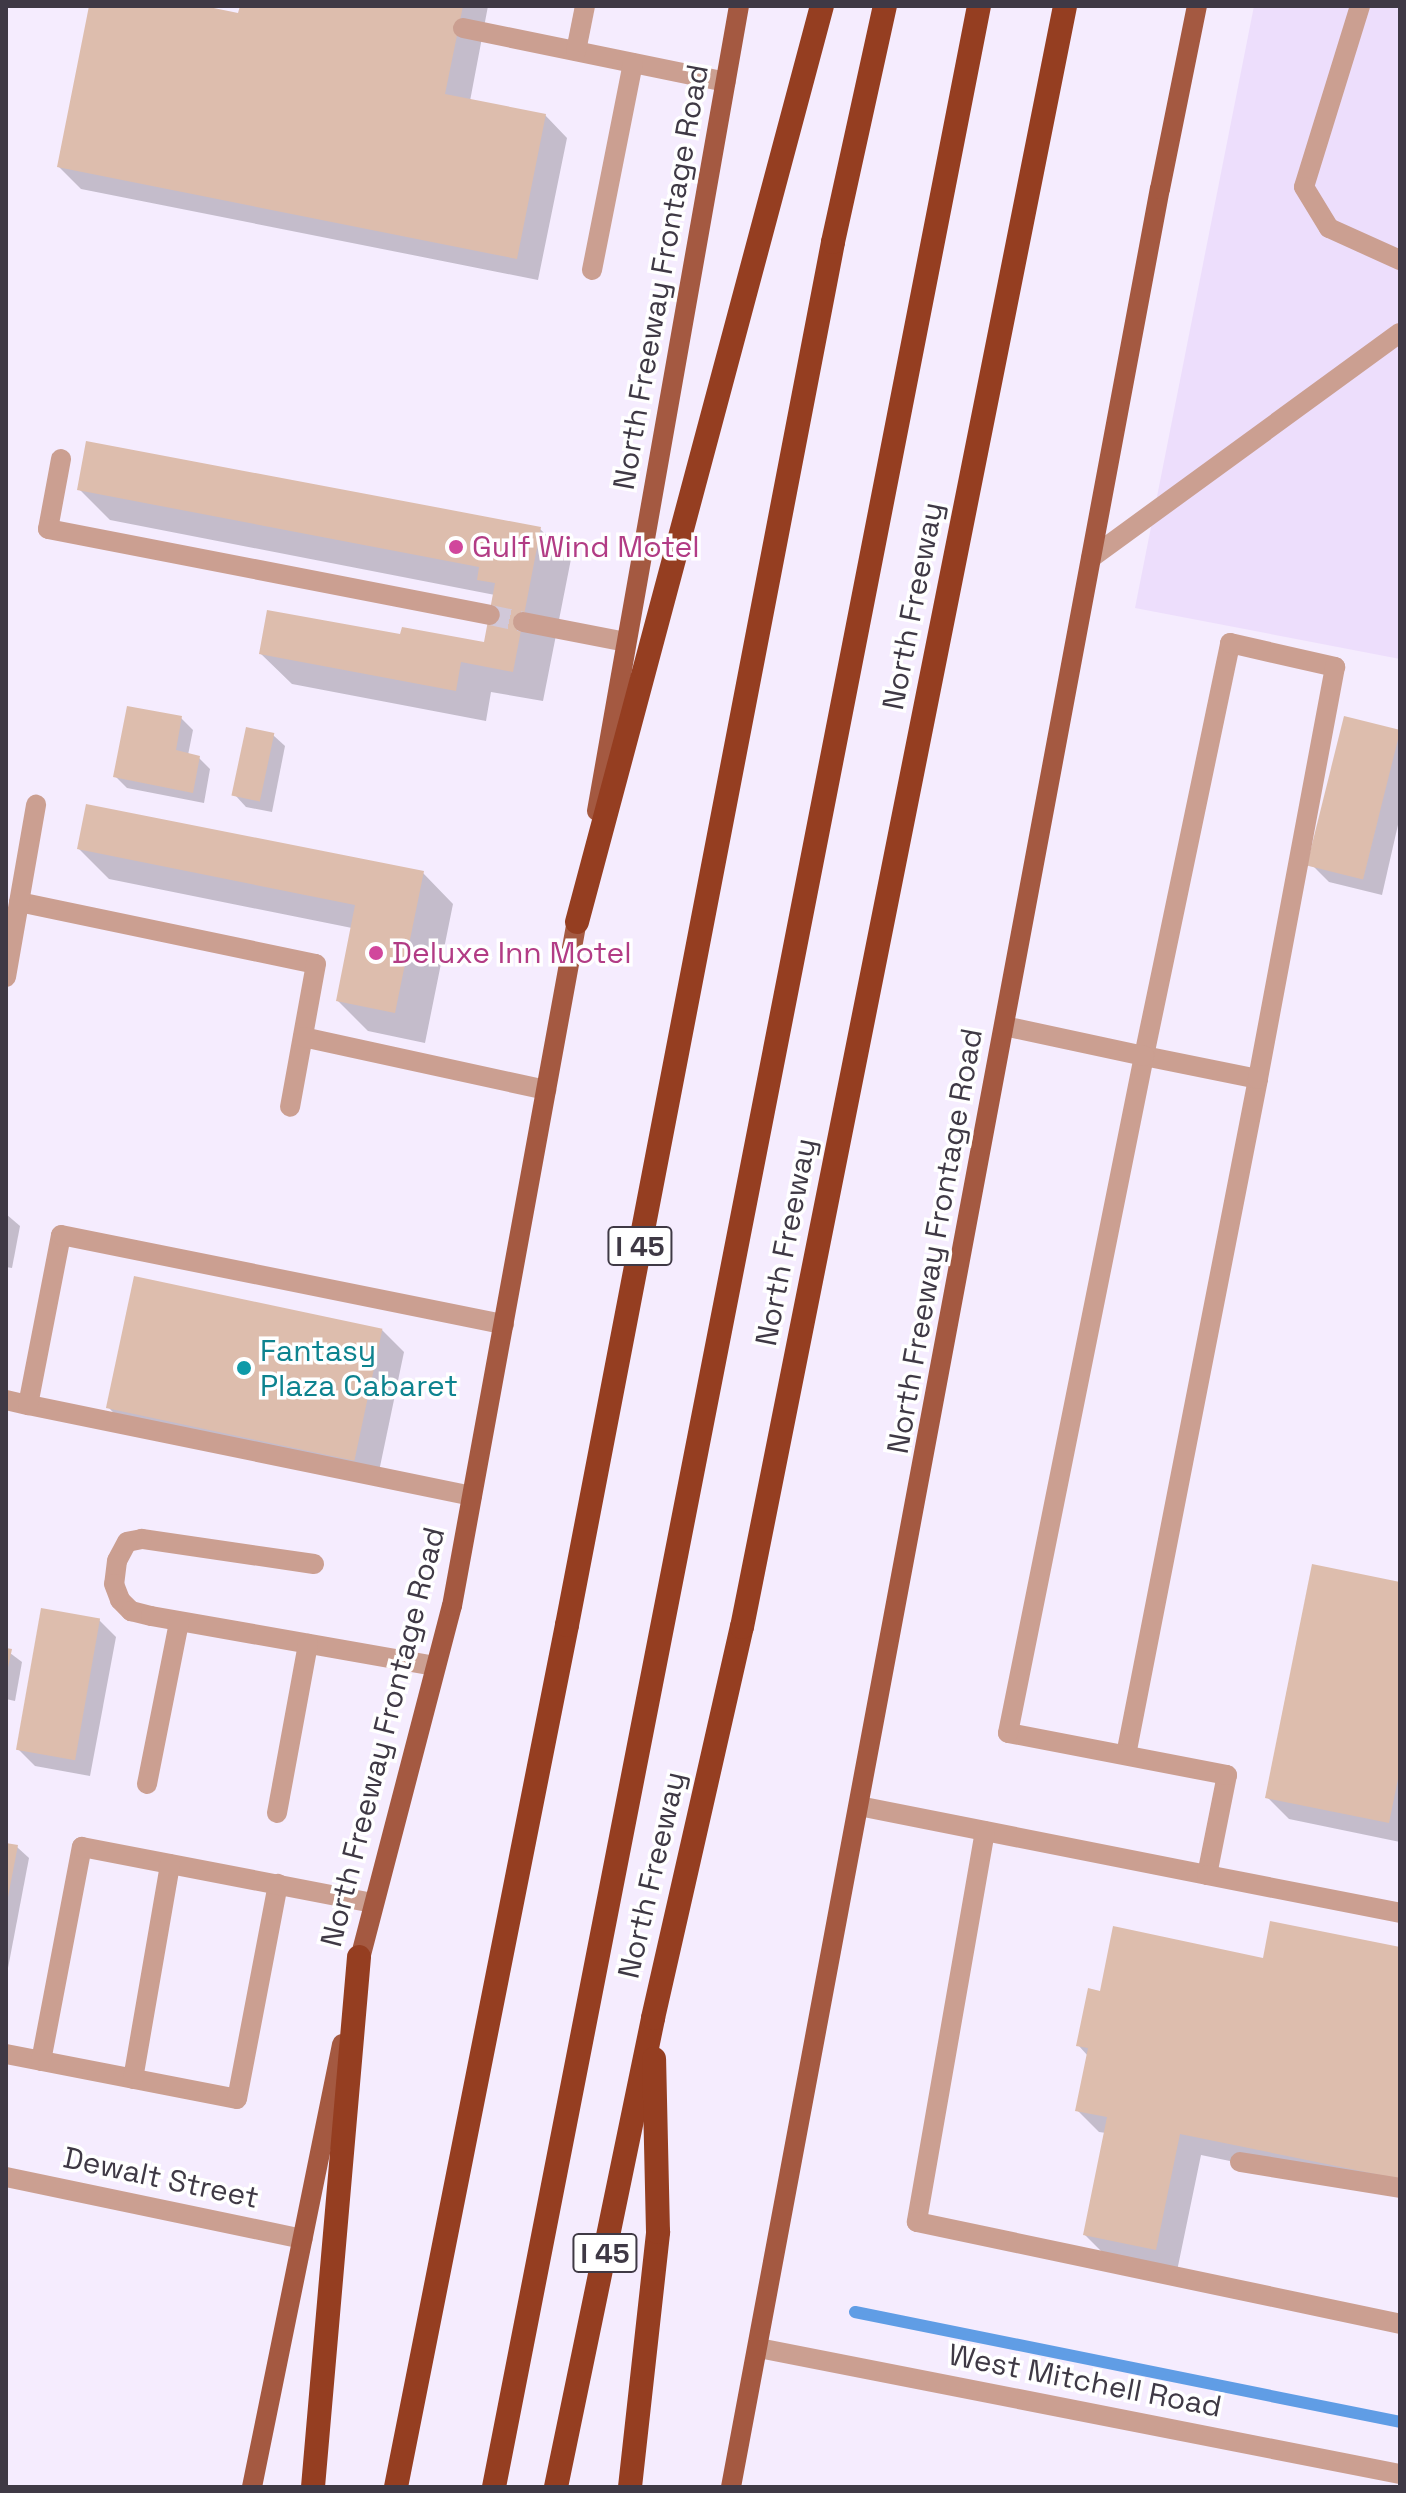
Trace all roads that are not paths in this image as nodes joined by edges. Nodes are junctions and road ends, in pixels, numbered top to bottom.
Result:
1 (585, 6) edge
2 (739, 6) edge
3 (822, 6) edge
4 (885, 6) edge
5 (979, 6) edge
6 (1065, 6) edge
7 (1197, 6) edge
8 (1360, 6) edge
9 (463, 28) dead end
10 (576, 51) junction
11 (633, 63) junction
12 (725, 82) junction
13 (1400, 260) edge
14 (592, 270) dead end
15 (1400, 333) edge
16 (61, 459) dead end
17 (1091, 558) junction
18 (490, 615) tunnel mouth
19 (523, 622) tunnel mouth
20 (626, 642) junction
21 (36, 805) dead end
22 (19, 902) junction
23 (577, 922) junction
24 (6, 977) edge
25 (1004, 1026) junction
26 (303, 1037) junction
27 (1144, 1056) junction
28 (1258, 1079) junction
29 (546, 1090) junction
30 (290, 1107) dead end
31 (504, 1324) junction
32 (6, 1400) edge
33 (28, 1405) junction
34 (472, 1496) junction
35 (314, 1564) dead end
36 (179, 1622) junction
37 (308, 1644) junction
38 (436, 1666) junction
39 (1126, 1755) junction
40 (147, 1784) dead end
41 (859, 1806) junction
42 (277, 1813) dead end
43 (985, 1831) junction
44 (170, 1864) junction
45 (1207, 1875) junction
46 (278, 1884) junction
47 (373, 1903) junction
48 (1400, 1913) edge
49 (359, 1957) junction
50 (653, 2018) junction
51 (6, 2054) edge
52 (41, 2061) junction
53 (133, 2079) junction
54 (1240, 2162) dead end
55 (6, 2177) edge
56 (1400, 2188) edge
57 (303, 2239) junction
58 (1400, 2324) edge
59 (759, 2348) junction
60 (1400, 2474) edge
61 (252, 2487) edge
62 (313, 2487) edge
63 (396, 2487) edge
64 (494, 2487) edge
65 (556, 2487) edge
66 (630, 2487) edge
67 (731, 2487) edge

1 - 10 street
2 - 12 main road, North Freeway Frontage Road
3 - 23 highway
4 - 63 highway, I 45
5 - 64 highway, North Freeway
6 - 50 highway, North Freeway / I 45
7 - 17 main road, North Freeway Frontage Road
8 - 13 street
9 - 10 street
10 - 11 street
11 - 12 street
11 - 14 street
12 - 20 main road, North Freeway Frontage Road
15 - 17 street
16 - 18 street
17 - 25 main road, North Freeway Frontage Road
19 - 20 street
20 - 23 main road, North Freeway Frontage Road
21 - 22 street
22 - 24 street
22 - 26 street
23 - 29 main road, North Freeway Frontage Road
25 - 27 street
25 - 41 main road, North Freeway Frontage Road
26 - 29 street
26 - 30 street
27 - 28 street
27 - 28 street
27 - 39 street
28 - 39 street
29 - 31 main road, North Freeway Frontage Road
31 - 33 street
31 - 34 main road, North Freeway Frontage Road
32 - 33 street
33 - 34 street
34 - 38 main road, North Freeway Frontage Road
35 - 36 street
36 - 37 street
36 - 40 street
37 - 38 street
37 - 42 street
38 - 47 main road, North Freeway Frontage Road
39 - 45 street
41 - 43 street
41 - 59 main road, North Freeway Frontage Road
43 - 45 street
43 - 58 street
44 - 46 street
44 - 52 street
44 - 53 street
45 - 48 street
46 - 47 street
46 - 53 street
47 - 49 main road, North Freeway Frontage Road
49 - 57 main road, North Freeway Frontage Road
49 - 62 highway
50 - 65 highway, North Freeway / I 45
50 - 66 highway
51 - 52 street
52 - 53 street
54 - 56 street
55 - 57 street, Dewalt Street
57 - 61 main road, North Freeway Frontage Road
59 - 60 street, West Mitchell Road
59 - 67 main road, North Freeway Frontage Road

